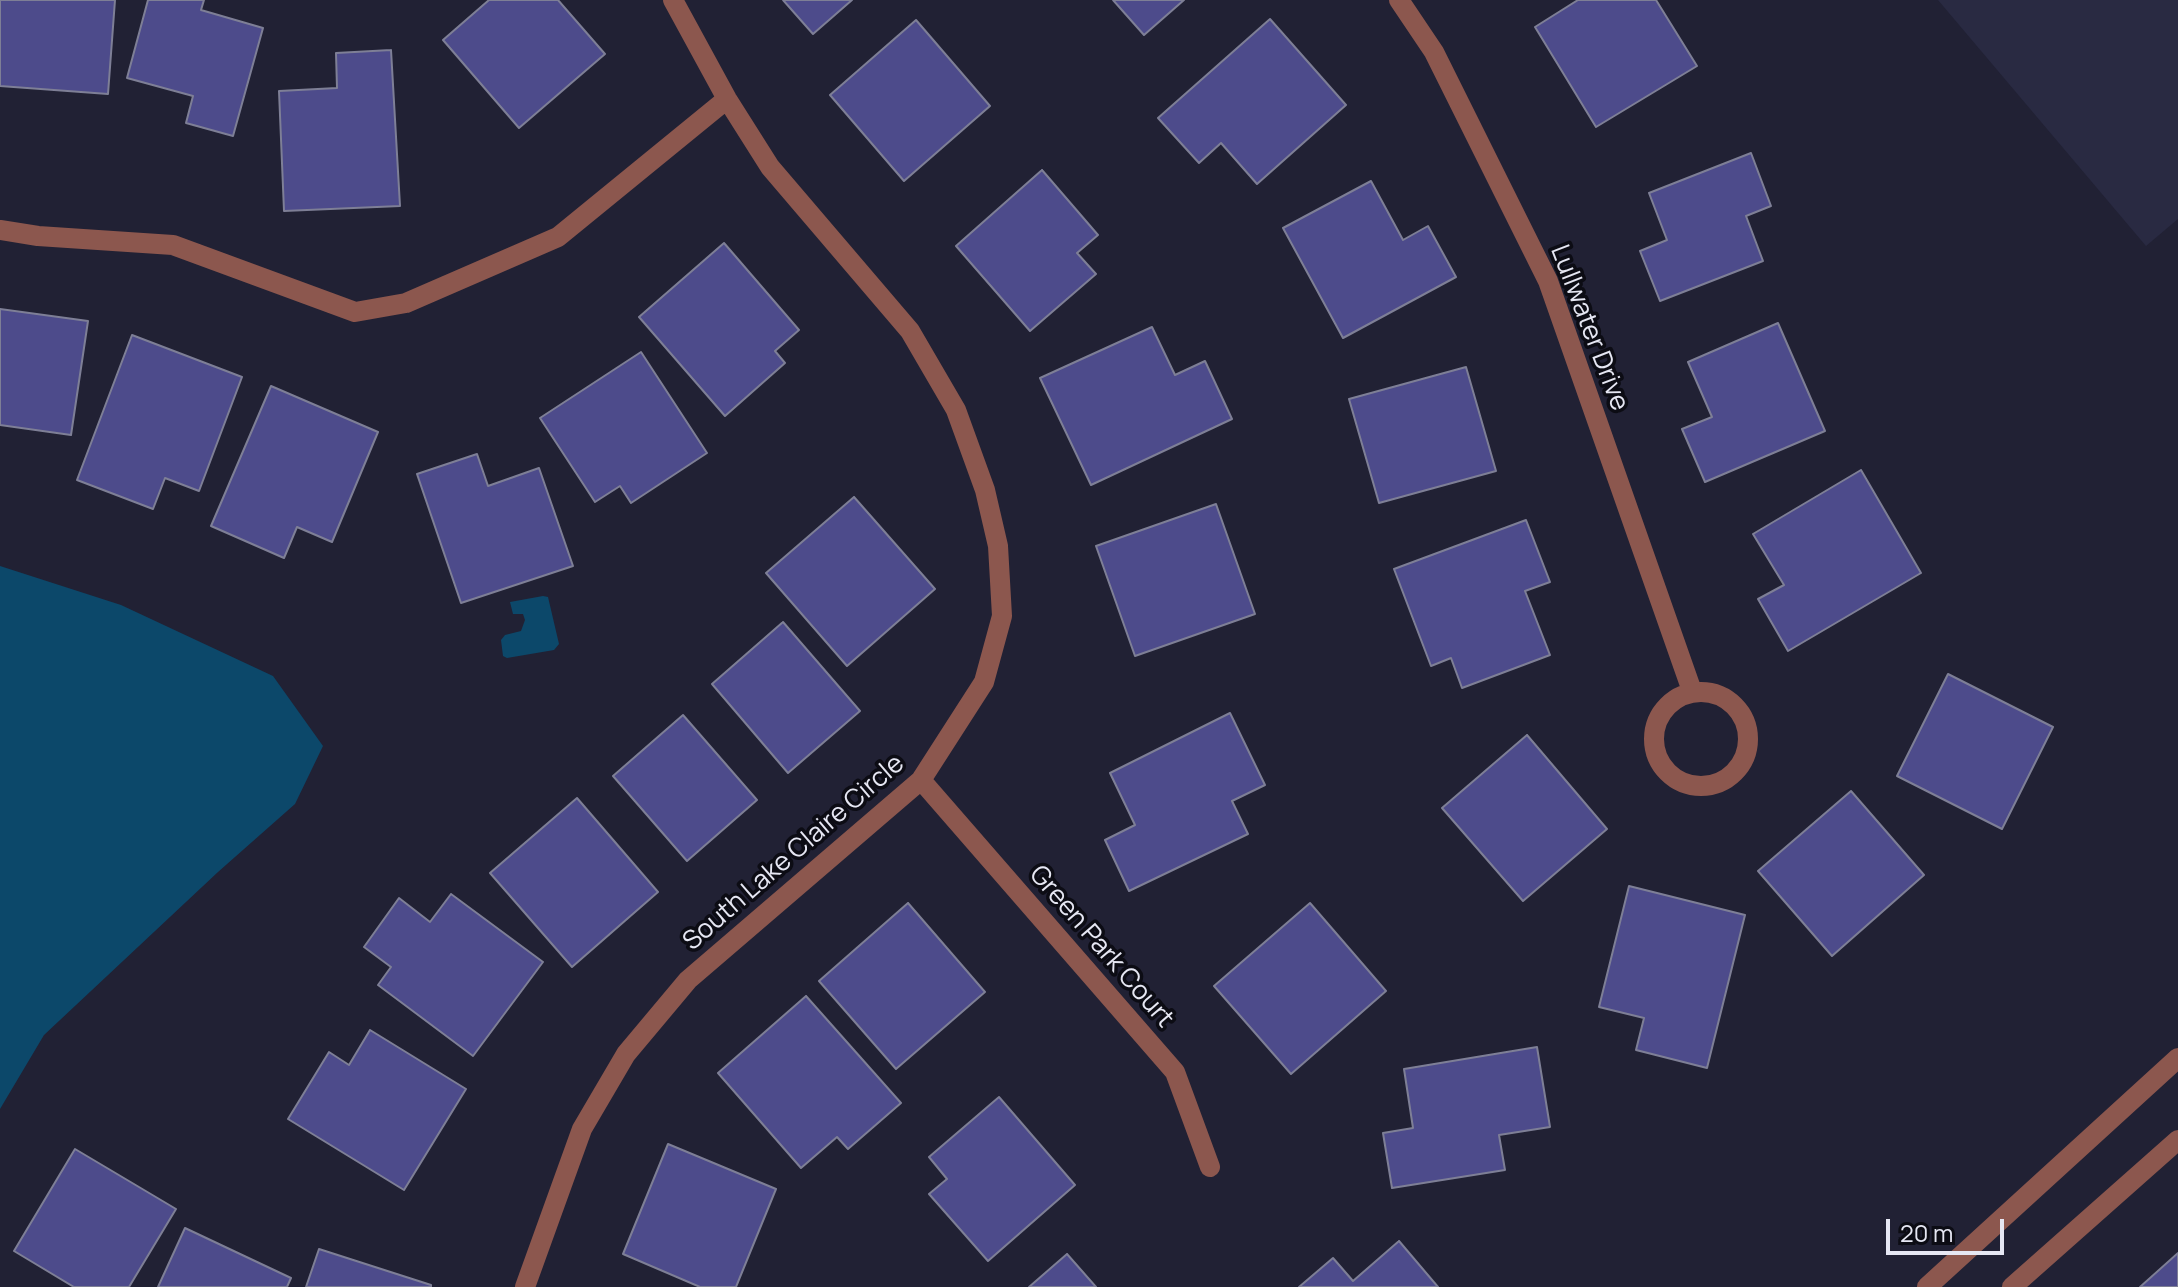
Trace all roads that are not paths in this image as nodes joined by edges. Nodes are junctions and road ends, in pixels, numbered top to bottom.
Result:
1 (673, 0) edge
2 (1399, 0) edge
3 (727, 99) junction
4 (0, 230) edge
5 (1692, 691) junction
6 (921, 780) junction
7 (2178, 1058) edge
8 (2178, 1140) edge
9 (1210, 1167) dead end
10 (525, 1287) edge
11 (1927, 1287) edge
12 (2012, 1287) edge

1 - 3 street, South Lake Claire Circle
2 - 5 street, Lullwater Drive
3 - 4 street
3 - 6 street, South Lake Claire Circle
5 - 5 street
6 - 9 street, Green Park Court
6 - 10 street, South Lake Claire Circle
7 - 11 street
8 - 12 street

